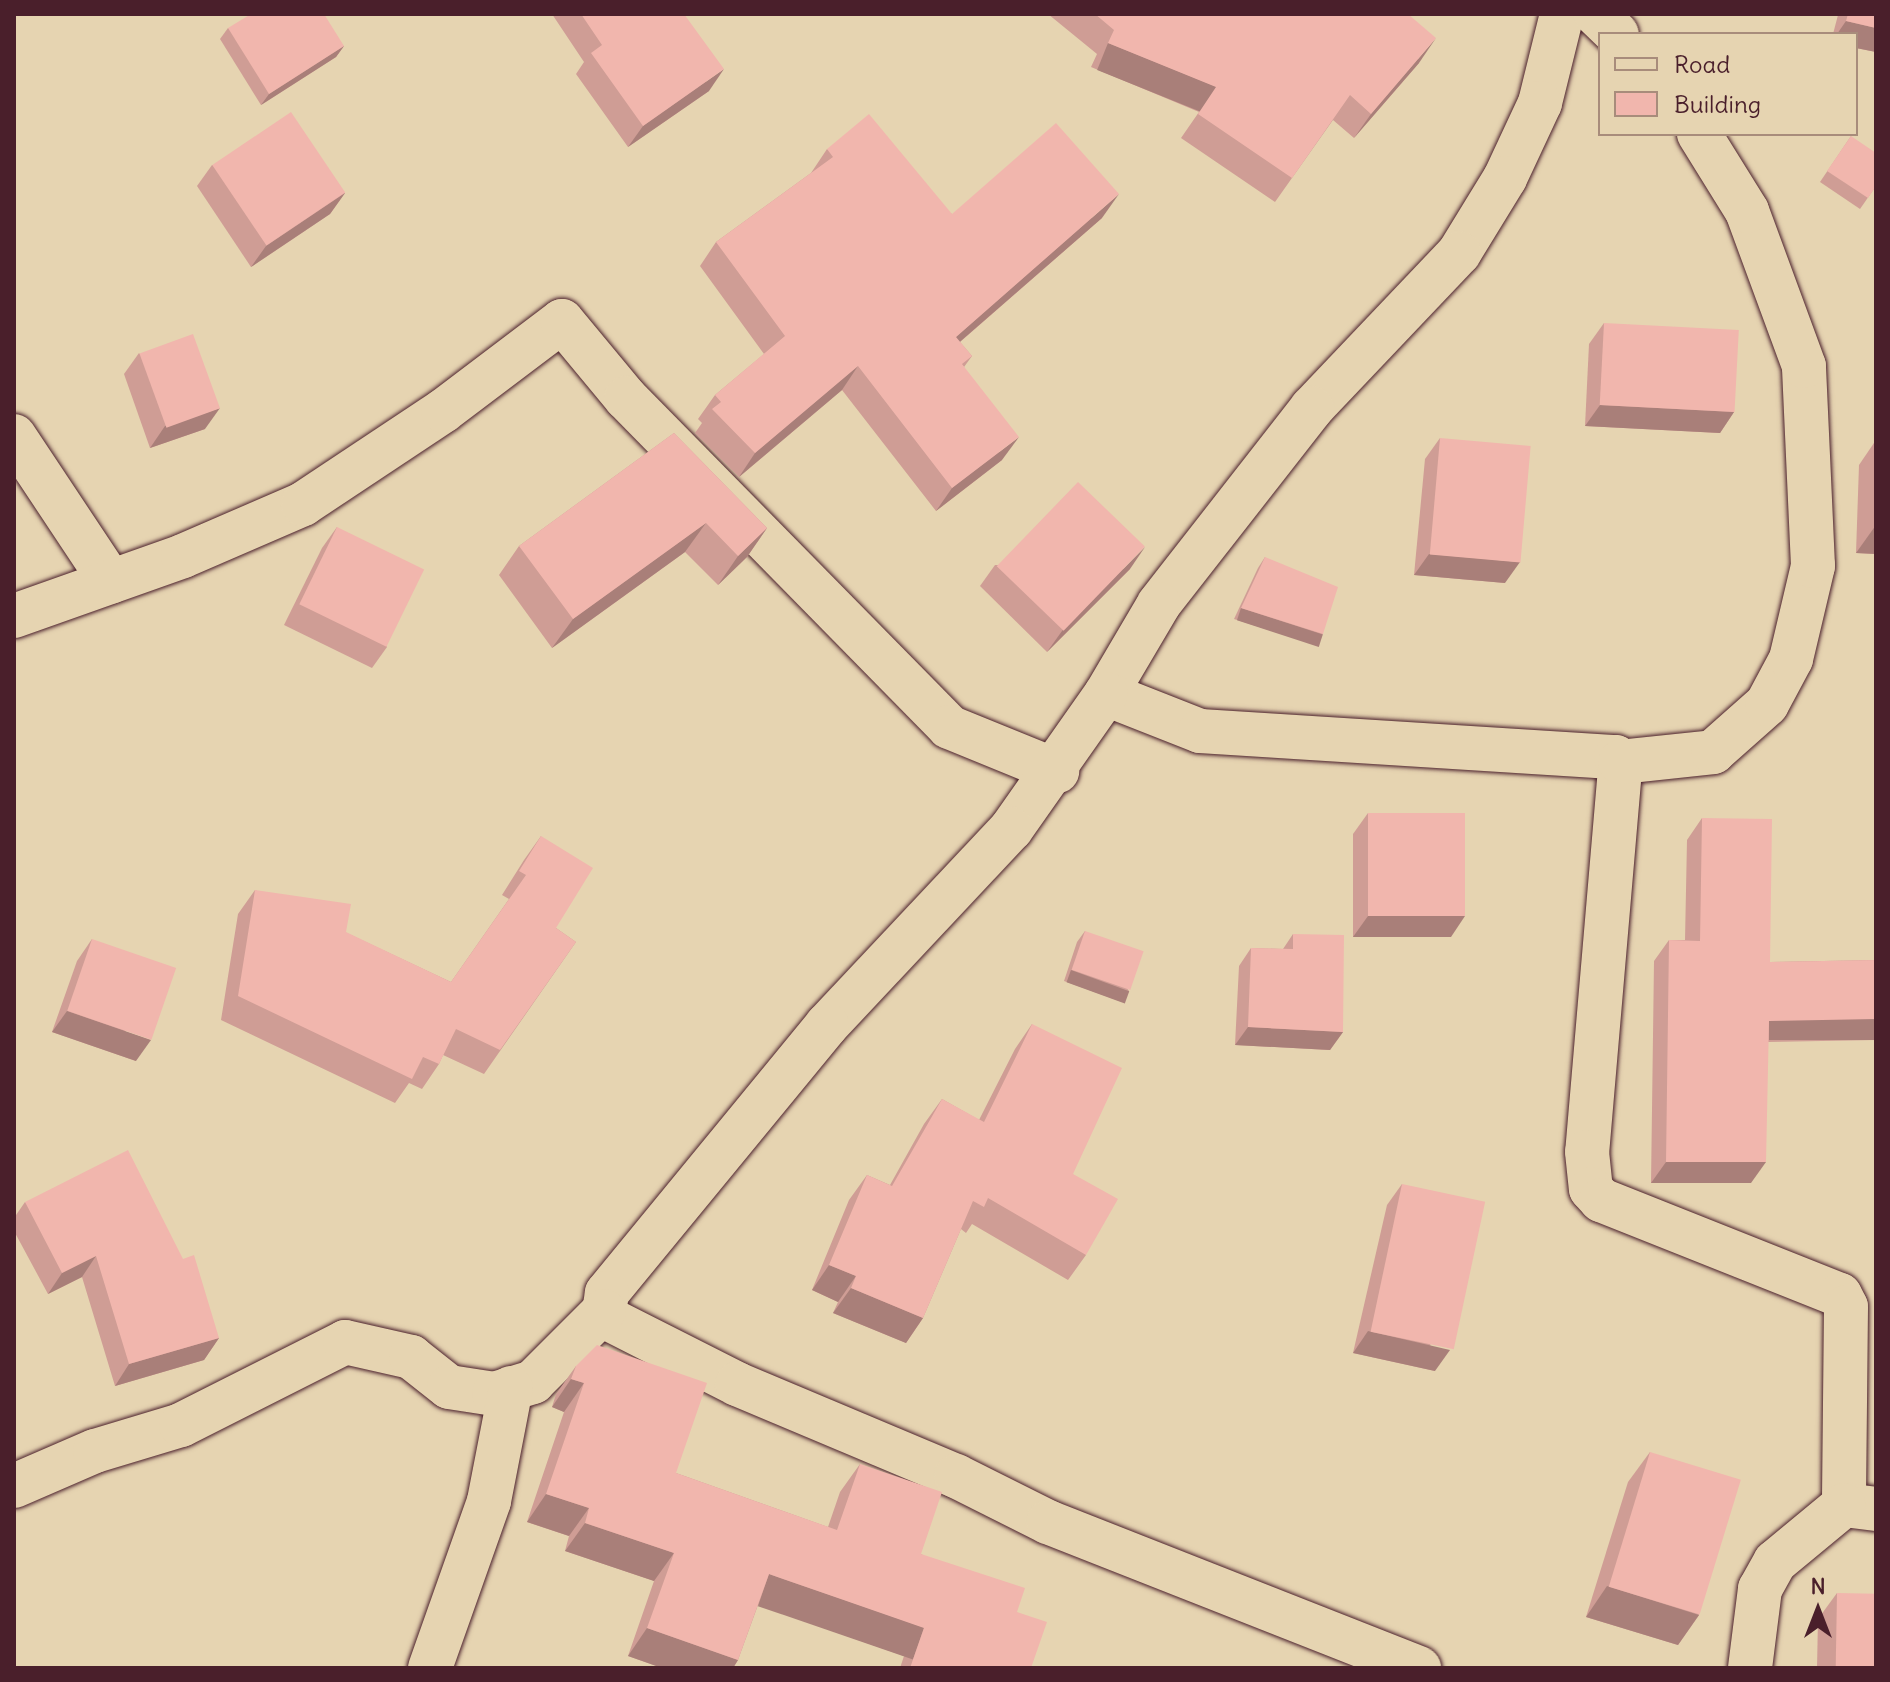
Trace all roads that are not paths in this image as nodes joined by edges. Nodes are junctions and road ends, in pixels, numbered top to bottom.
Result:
1 (1562, 14) edge
2 (1596, 14) edge
3 (1615, 32) edge
4 (1700, 136) edge
5 (14, 436) edge
6 (111, 582) junction
7 (14, 616) edge
8 (1106, 694) junction
9 (1620, 762) junction
10 (1057, 771) junction
11 (604, 1311) junction
12 (511, 1388) junction
13 (14, 1486) edge
14 (1860, 1507) edge
15 (1344, 1657) edge
16 (430, 1668) edge
17 (1419, 1668) edge
18 (1750, 1668) edge

1 - 8 street
2 - 3 street
4 - 9 street
5 - 6 street
6 - 7 street
6 - 10 street
8 - 9 street
8 - 10 street
9 - 14 street
10 - 11 street
11 - 12 street
11 - 15 street
12 - 13 street
12 - 16 street
14 - 18 street
15 - 17 street

